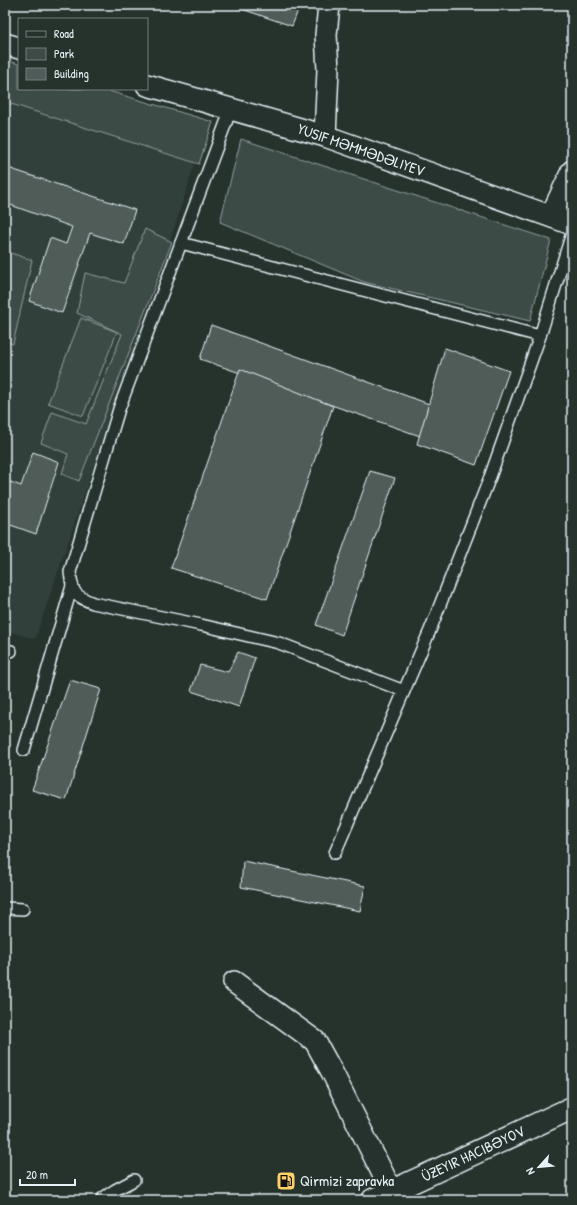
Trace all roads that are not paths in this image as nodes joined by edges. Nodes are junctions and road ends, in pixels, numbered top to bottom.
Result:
1 (329, 5) edge
2 (5, 44) edge
3 (18, 48) edge
4 (148, 85) edge
5 (231, 109) junction
6 (325, 136) junction
7 (572, 171) edge
8 (551, 216) junction
9 (572, 224) edge
10 (572, 233) edge
11 (181, 243) junction
12 (540, 336) junction
13 (72, 586) junction
14 (404, 691) junction
15 (24, 750) dead end
16 (335, 853) dead end
17 (5, 908) edge
18 (23, 909) dead end
19 (234, 982) dead end
20 (572, 1108) edge
21 (134, 1180) dead end
22 (380, 1198) edge
23 (103, 1200) edge

1 - 6 street
2 - 3 street
4 - 5 street, YUSIF MƏMMƏDƏLIYEV
5 - 6 street, YUSIF MƏMMƏDƏLIYEV
5 - 11 lane
6 - 8 street, YUSIF MƏMMƏDƏLIYEV
7 - 8 street
8 - 9 street, YUSIF MƏMMƏDƏLIYEV
10 - 12 lane
11 - 12 lane
11 - 13 lane
12 - 14 lane
13 - 14 lane
13 - 15 lane
14 - 16 lane
17 - 18 lane
19 - 22 street
20 - 22 main road
21 - 23 lane

